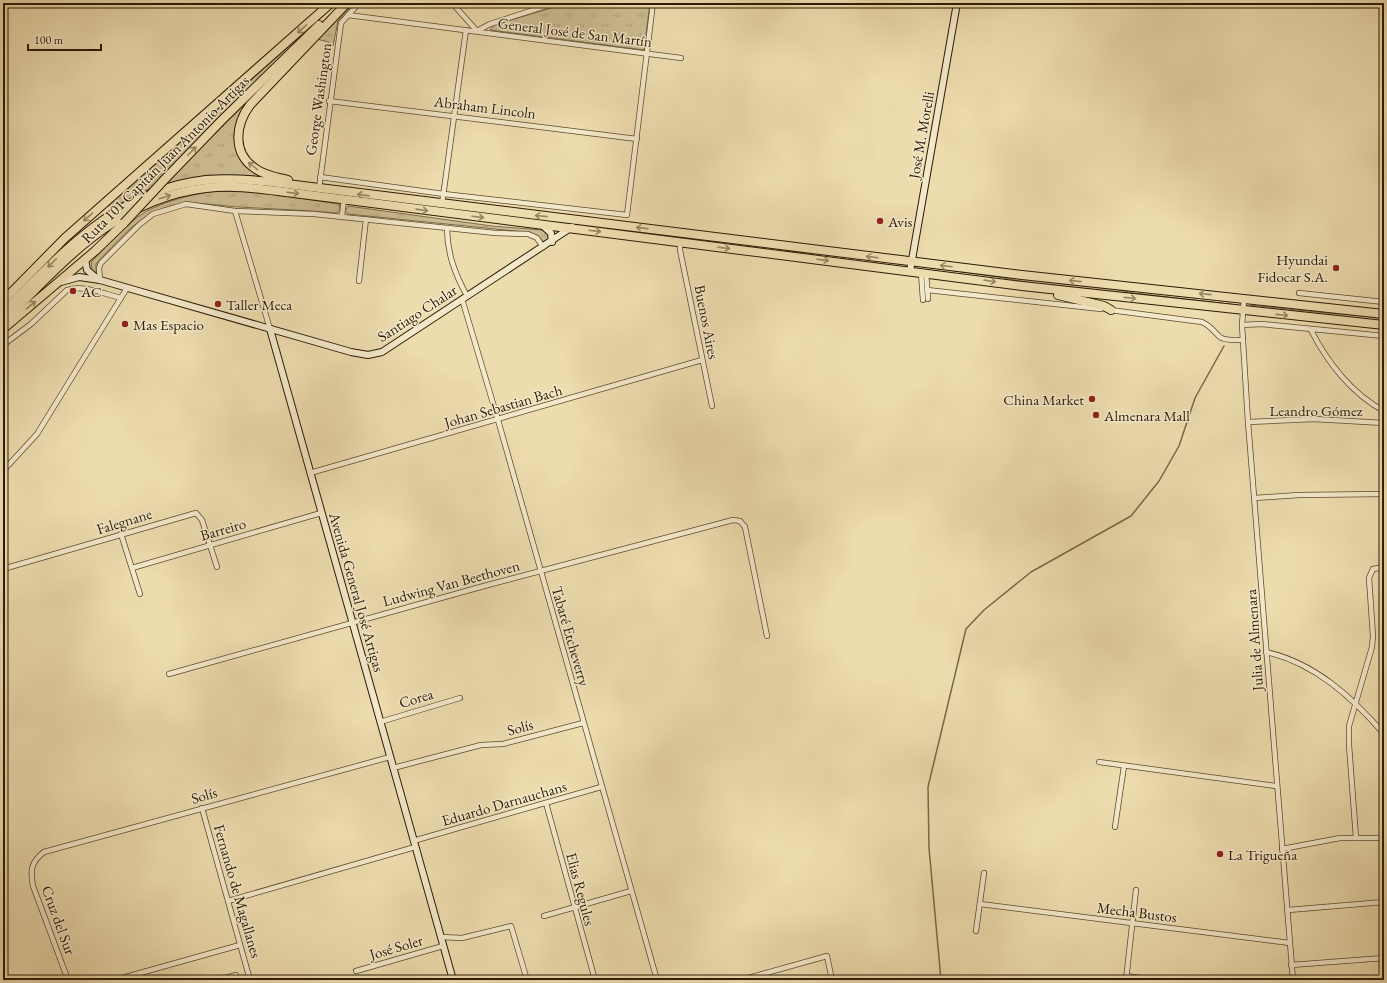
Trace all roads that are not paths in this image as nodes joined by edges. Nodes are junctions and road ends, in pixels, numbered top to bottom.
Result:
1 (330, 3) edge
2 (342, 3) edge
3 (347, 3) edge
4 (359, 3) edge
5 (452, 3) edge
6 (555, 3) edge
7 (653, 3) edge
8 (957, 3) edge
9 (348, 15) junction
10 (466, 30) junction
11 (477, 31) junction
12 (648, 53) junction
13 (681, 58) dead end
14 (329, 101) junction
15 (454, 115) junction
16 (637, 139) junction
17 (320, 177) junction
18 (317, 188) junction
19 (444, 194) junction
20 (344, 199) junction
21 (442, 204) junction
22 (235, 211) junction
23 (342, 216) junction
24 (366, 219) junction
25 (580, 220) junction
26 (542, 225) junction
27 (447, 228) junction
28 (570, 228) junction
29 (552, 242) junction
30 (680, 242) junction
31 (543, 247) junction
32 (85, 259) junction
33 (911, 261) junction
34 (910, 271) junction
35 (924, 272) junction
36 (100, 280) junction
37 (359, 281) dead end
38 (56, 284) junction
39 (1022, 286) junction
40 (127, 288) junction
41 (927, 290) junction
42 (1299, 293) dead end
43 (121, 298) junction
44 (464, 298) junction
45 (1244, 299) junction
46 (3, 301) edge
47 (1384, 302) edge
48 (1111, 310) junction
49 (1243, 310) junction
50 (3, 312) edge
51 (1384, 314) edge
52 (3, 322) edge
53 (1242, 324) junction
54 (1384, 325) edge
55 (3, 329) edge
56 (270, 330) junction
57 (1311, 330) junction
58 (1384, 336) edge
59 (1243, 340) junction
60 (3, 344) edge
61 (702, 360) junction
62 (712, 406) dead end
63 (1384, 411) edge
64 (498, 420) junction
65 (1248, 422) junction
66 (1384, 422) edge
67 (3, 471) edge
68 (310, 474) junction
69 (1384, 494) edge
70 (1256, 498) junction
71 (321, 513) junction
72 (121, 534) junction
73 (211, 545) junction
74 (217, 567) dead end
75 (1384, 567) edge
76 (132, 568) junction
77 (3, 569) edge
78 (541, 571) junction
79 (140, 594) dead end
80 (351, 623) junction
81 (767, 636) dead end
82 (1266, 652) junction
83 (169, 674) dead end
84 (460, 698) dead end
85 (1355, 702) junction
86 (380, 722) junction
87 (583, 723) junction
88 (1384, 734) edge
89 (390, 757) junction
90 (1099, 762) dead end
91 (1124, 766) junction
92 (393, 768) junction
93 (1276, 786) junction
94 (601, 787) junction
95 (546, 803) junction
96 (202, 808) junction
97 (1115, 827) dead end
98 (1356, 838) junction
99 (1384, 838) edge
100 (414, 844) junction
101 (1282, 849) junction
102 (31, 867) joint
103 (984, 873) dead end
104 (1136, 890) dead end
105 (631, 891) junction
106 (228, 901) junction
107 (1384, 902) edge
108 (980, 904) junction
109 (574, 908) junction
110 (1288, 910) junction
111 (544, 916) dead end
112 (1134, 923) junction
113 (976, 931) dead end
114 (441, 937) junction
115 (1290, 943) junction
116 (240, 945) junction
117 (443, 946) junction
118 (1384, 958) edge
119 (1292, 965) junction
120 (356, 971) dead end
121 (236, 975) dead end
122 (1126, 978) edge
123 (68, 980) edge
124 (115, 980) edge
125 (218, 980) edge
126 (250, 980) edge
127 (453, 980) edge
128 (527, 980) edge
129 (595, 980) edge
130 (657, 980) edge
131 (741, 980) edge
132 (832, 980) edge
133 (1154, 980) edge
134 (1293, 980) edge

1 -> 46 highway, Ruta 101 Capitán Juan Antonio Artigas
32 -> 2 highway, Ruta 101 Capitán Juan Antonio Artigas, bridge
18 -> 3 highway
4 - 9 street, George Washington
5 - 11 street
6 - 11 street
7 - 12 street
8 - 33 street, José M. Morelli
9 - 10 street, General José de San Martín
9 - 14 street, George Washington
10 - 11 street, General José de San Martín
10 - 15 street
11 - 12 street, General José de San Martín
12 - 13 street, General José de San Martín
12 - 16 street
14 - 15 street, Abraham Lincoln
14 - 17 street, George Washington
15 - 16 street, Abraham Lincoln
15 - 19 street
16 - 19 street
17 - 18 street, George Washington
17 - 19 street
21 -> 18 highway
18 -> 50 highway
19 - 21 street
20 - 23 street
20 -> 26 highway
52 -> 20 highway
25 -> 21 highway
22 - 23 street
22 - 36 street
22 - 56 street, Avenida General José Artigas
23 - 24 street
24 - 27 street
24 - 37 street
25 - 28 street, Santiago Chalar
33 -> 25 highway
26 - 28 highway
26 - 29 street
27 - 31 street
27 - 44 street, Tabaré Etcheverry
28 - 29 street, Santiago Chalar
28 -> 30 highway
29 - 31 street, Santiago Chalar
30 -> 34 highway
30 - 61 street, Buenos Aires
31 - 44 street, Santiago Chalar
32 - 36 street, Santiago Chalar
32 - 38 highway, Ruta 101 Capitán Juan Antonio Artigas
33 - 34 street, José M. Morelli
45 -> 33 highway
34 - 35 highway
35 -> 39 highway
35 - 41 street
35 - 41 street
36 - 38 street, Santiago Chalar
36 - 40 street, Santiago Chalar
55 -> 38 highway, Ruta 101 Capitán Juan Antonio Artigas
39 - 48 highway
39 -> 49 highway
40 - 43 street
40 - 56 street, Santiago Chalar
41 - 48 street
42 - 47 street
43 - 60 street
43 - 67 street
44 - 56 street, Santiago Chalar
44 - 64 street, Tabaré Etcheverry
45 - 49 street, Julia de Almenara
45 - 51 highway
48 - 59 street
49 - 53 street, Julia de Almenara
49 -> 54 highway
53 - 57 street
53 - 59 street, Julia de Almenara
56 - 68 street, Avenida General José Artigas
57 - 58 street
57 - 63 street
59 - 65 street, Julia de Almenara
61 - 62 street, Buenos Aires
61 - 64 street, Johan Sebastian Bach
64 - 68 street, Johan Sebastian Bach
64 - 78 street, Tabaré Etcheverry
65 - 66 street, Leandro Gómez
65 - 70 street, Julia de Almenara
68 - 71 street, Avenida General José Artigas
69 - 70 street
70 - 82 street, Julia de Almenara
71 - 73 street, Barreiro
71 - 80 street, Avenida General José Artigas
72 - 73 street, Falegnane
72 - 76 street
72 - 77 street, Falegnane
73 - 74 street, Falegnane
73 - 76 street, Barreiro
75 - 85 street
76 - 79 street
78 - 80 street, Ludwing Van Beethoven
78 - 81 street, Ludwing Van Beethoven
78 - 87 street, Tabaré Etcheverry
80 - 83 street, Ludwing Van Beethoven
80 - 86 street, Avenida General José Artigas
82 - 85 street
82 - 93 street, Julia de Almenara
84 - 86 street, Corea
85 - 88 street
85 - 98 street
86 - 89 street, Avenida General José Artigas
87 - 92 street, Solís
87 - 94 street, Tabaré Etcheverry
89 - 92 street, Avenida General José Artigas
89 - 96 street, Solís
90 - 91 street
91 - 93 street
91 - 97 street
92 - 100 street, Avenida General José Artigas
93 - 101 street, Julia de Almenara
94 - 95 street, Eduardo Darnauchans
94 - 105 street, Tabaré Etcheverry
95 - 100 street, Eduardo Darnauchans
95 - 109 street, Elias Regules
96 - 102 street, Solís
96 - 106 street, Fernando de Magallanes
98 - 99 street
98 - 101 street
100 - 106 street, Eduardo Darnauchans
100 - 114 street, Avenida General José Artigas
101 - 110 street, Julia de Almenara
102 - 123 street, Cruz del Sur
103 - 108 street
104 - 112 street
105 - 109 street
105 - 130 street, Tabaré Etcheverry
106 - 116 street, Fernando de Magallanes
107 - 110 street
108 - 112 street, Mecha Bustos
108 - 113 street
109 - 111 street
109 - 129 street, Elias Regules
110 - 115 street, Julia de Almenara
112 - 115 street, Mecha Bustos
112 - 122 street
114 - 117 street, Avenida General José Artigas
114 - 128 street
115 - 119 street, Julia de Almenara
116 - 124 street
116 - 126 street, Fernando de Magallanes
117 - 120 street, José Soler
117 - 127 street, Avenida General José Artigas
118 - 119 street
119 - 134 street, Julia de Almenara
121 - 125 street
122 - 133 street
131 - 132 street

